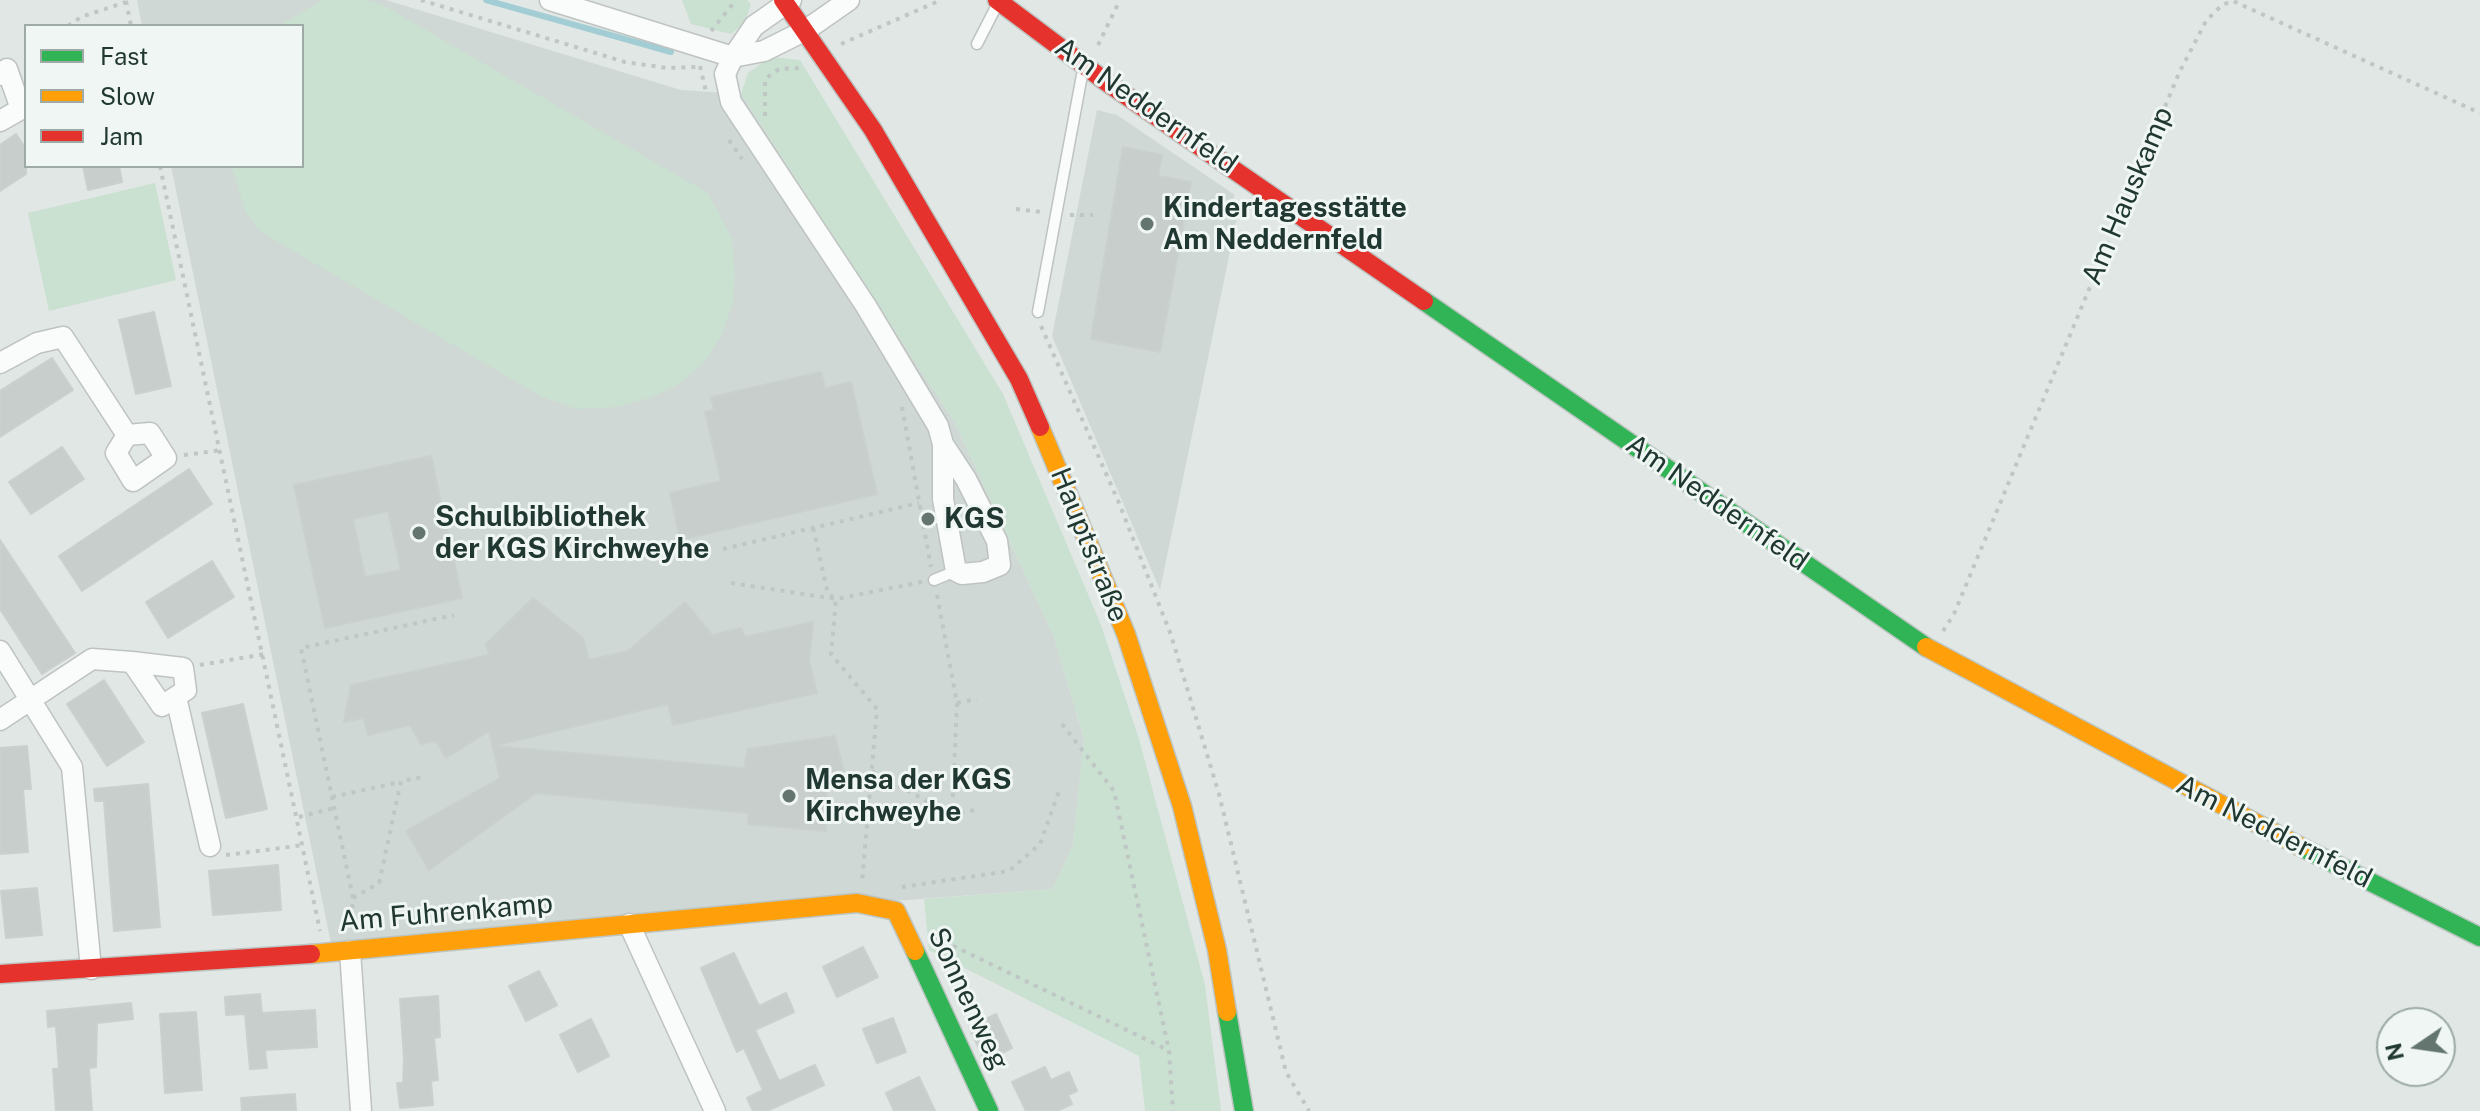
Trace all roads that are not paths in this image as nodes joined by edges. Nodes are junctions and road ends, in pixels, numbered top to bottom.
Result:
1 (550, 0) edge
2 (849, 0) edge
3 (786, 1) edge
4 (998, 1) edge
5 (806, 30) junction
6 (977, 44) dead end
7 (729, 66) junction
8 (0, 75) edge
9 (1082, 75) dead end
10 (0, 121) edge
11 (1038, 312) road end
12 (0, 363) edge
13 (127, 435) junction
14 (943, 444) junction
15 (956, 571) junction
16 (934, 580) road end
17 (0, 651) edge
18 (132, 662) junction
19 (176, 697) junction
20 (31, 700) junction
21 (0, 720) edge
22 (210, 846) road end
23 (896, 911) joint
24 (629, 924) junction
25 (2480, 937) edge
26 (350, 951) junction
27 (91, 969) junction
28 (0, 974) edge
29 (361, 1111) edge
30 (715, 1111) edge
31 (989, 1111) edge
32 (1244, 1111) edge

1 - 7 street
2 - 5 street
3 - 5 street, Hauptstraße
3 - 7 street, Hauptstraße
4 - 6 lane
4 - 25 street, Am Neddernfeld
5 - 7 street
5 - 32 street, Hauptstraße
7 - 14 street
8 - 10 street
9 - 11 lane
12 - 13 street
13 - 13 street
14 - 15 street
14 - 15 street
15 - 16 lane
17 - 20 street
18 - 19 street
18 - 19 street
18 - 20 street
19 - 22 street
20 - 21 street
20 - 27 street
23 - 24 street, Am Fuhrenkamp
23 - 31 street, Sonnenweg
24 - 26 street, Am Fuhrenkamp
24 - 30 street
26 - 27 street, Am Fuhrenkamp
26 - 29 street
27 - 28 street, Am Fuhrenkamp

